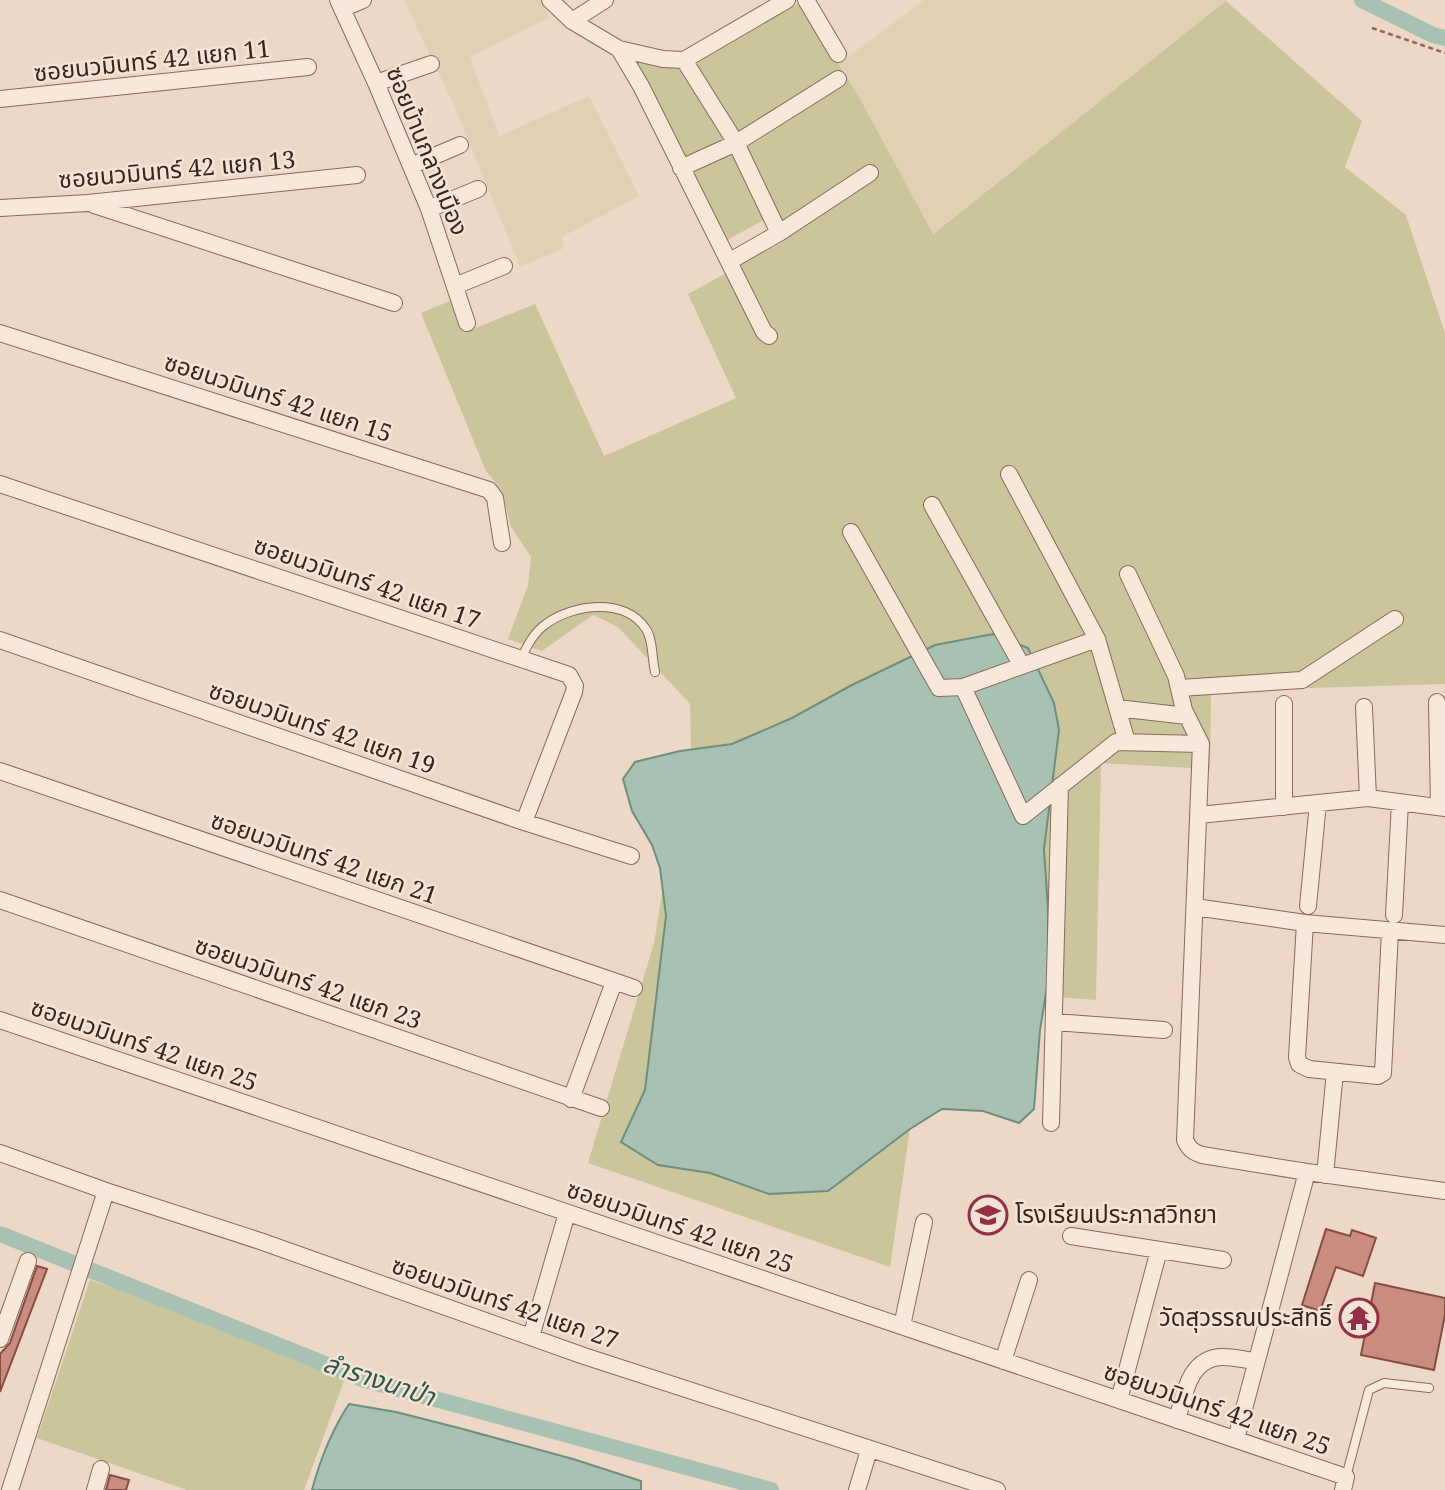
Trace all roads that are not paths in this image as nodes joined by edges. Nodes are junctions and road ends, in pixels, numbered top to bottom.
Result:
1 (363, 0) edge
2 (550, 0) edge
3 (605, 0) edge
4 (788, 0) edge
5 (806, 0) edge
6 (340, 5) edge
7 (572, 21) junction
8 (619, 49) junction
9 (838, 54) dead end
10 (684, 60) junction
11 (431, 64) dead end
12 (308, 67) dead end
13 (838, 79) dead end
14 (376, 83) junction
15 (0, 99) edge
16 (736, 143) junction
17 (460, 145) dead end
18 (411, 166) junction
19 (681, 168) junction
20 (870, 173) dead end
21 (357, 175) dead end
22 (478, 190) dead end
23 (88, 203) junction
24 (0, 208) edge
25 (429, 209) junction
26 (779, 233) junction
27 (730, 261) junction
28 (504, 266) dead end
29 (455, 286) junction
30 (394, 303) dead end
31 (467, 323) dead end
32 (0, 333) edge
33 (769, 337) dead end
34 (1009, 474) dead end
35 (0, 484) edge
36 (932, 505) dead end
37 (851, 532) dead end
38 (502, 543) dead end
39 (1128, 574) dead end
40 (1395, 619) dead end
41 (1097, 639) junction
42 (0, 640) edge
43 (521, 659) junction
44 (1022, 666) junction
45 (654, 671) dead end
46 (963, 687) junction
47 (1180, 688) junction
48 (1437, 702) dead end
49 (1284, 704) dead end
50 (1364, 707) dead end
51 (1117, 708) junction
52 (1187, 716) junction
53 (1127, 742) junction
54 (1201, 744) junction
55 (0, 771) edge
56 (1060, 786) junction
57 (1368, 798) junction
58 (1400, 802) junction
59 (1318, 803) junction
60 (1284, 807) junction
61 (1442, 807) edge
62 (1199, 815) junction
63 (524, 822) junction
64 (631, 856) dead end
65 (0, 900) edge
66 (1308, 906) dead end
67 (1195, 907) junction
68 (1394, 915) dead end
69 (1305, 923) junction
70 (1390, 931) junction
71 (1445, 936) edge
72 (614, 982) junction
73 (634, 988) dead end
74 (0, 1020) edge
75 (1054, 1022) junction
76 (1164, 1030) dead end
77 (1335, 1072) junction
78 (571, 1098) junction
79 (601, 1108) dead end
80 (1051, 1123) dead end
81 (0, 1153) edge
82 (1307, 1172) junction
83 (1325, 1175) junction
84 (106, 1191) junction
85 (1445, 1191) edge
86 (567, 1213) junction
87 (924, 1222) dead end
88 (1071, 1236) dead end
89 (1158, 1250) junction
90 (1223, 1260) dead end
91 (28, 1261) dead end
92 (1029, 1280) dead end
93 (902, 1326) junction
94 (531, 1337) junction
95 (0, 1339) edge
96 (1003, 1360) junction
97 (1256, 1361) junction
98 (1429, 1388) dead end
99 (1119, 1400) junction
100 (1177, 1420) junction
101 (1236, 1440) junction
102 (869, 1450) junction
103 (102, 1469) dead end
104 (1345, 1483) edge
105 (10, 1490) edge
106 (95, 1490) edge
107 (857, 1490) edge
108 (997, 1490) edge

1 - 6 street
2 - 7 street
3 - 7 street
4 - 10 street
5 - 9 street
6 - 14 street, ซอยบ้านกลางเมือง
7 - 8 street
8 - 10 street
8 - 19 street
10 - 16 street
11 - 14 street
12 - 15 street, ซอยนวมินทร์ 42 แยก 11
13 - 16 street
14 - 18 street, ซอยบ้านกลางเมือง
16 - 19 street
16 - 26 street
17 - 18 street
18 - 25 street, ซอยบ้านกลางเมือง
19 - 27 street
20 - 26 street
21 - 23 street, ซอยนวมินทร์ 42 แยก 13
22 - 25 street
23 - 24 street, ซอยนวมินทร์ 42 แยก 13
23 - 30 street
25 - 29 street, ซอยบ้านกลางเมือง
26 - 27 street
27 - 33 street
28 - 29 street
29 - 31 street, ซอยบ้านกลางเมือง
32 - 38 street, ซอยนวมินทร์ 42 แยก 15
34 - 41 street
35 - 43 street, ซอยนวมินทร์ 42 แยก 17
36 - 44 street
37 - 46 street
39 - 47 street
40 - 47 street
41 - 44 street
41 - 51 street
42 - 63 street, ซอยนวมินทร์ 42 แยก 19
43 - 45 lane
43 - 63 street, ซอยนวมินทร์ 42 แยก 17
44 - 46 street
46 - 56 street
47 - 52 street
48 - 61 street
49 - 60 street
50 - 57 street
51 - 52 street
51 - 53 street
52 - 54 street
53 - 54 street
53 - 56 street
54 - 62 street
55 - 72 street, ซอยนวมินทร์ 42 แยก 21
56 - 75 street
57 - 58 street
57 - 59 street
58 - 61 street
58 - 68 street
59 - 60 street
59 - 66 street
60 - 62 street
62 - 67 street
63 - 64 street, ซอยนวมินทร์ 42 แยก 19
65 - 78 street, ซอยนวมินทร์ 42 แยก 23
67 - 69 street
67 - 82 street
69 - 70 street
69 - 77 street
70 - 71 street
70 - 77 street
72 - 73 street, ซอยนวมินทร์ 42 แยก 21
72 - 78 street
74 - 86 street, ซอยนวมินทร์ 42 แยก 25
75 - 76 street
75 - 80 street
77 - 83 street
78 - 79 street, ซอยนวมินทร์ 42 แยก 23
81 - 84 street, ซอยนวมินทร์ 42 แยก 27
82 - 83 street
82 - 97 street
83 - 85 street
84 - 94 street, ซอยนวมินทร์ 42 แยก 27
84 - 105 street
86 - 93 street, ซอยนวมินทร์ 42 แยก 25
86 - 94 street
87 - 93 street
88 - 89 street
89 - 90 street
89 - 99 street
91 - 95 street
92 - 96 street
93 - 96 street, ซอยนวมินทร์ 42 แยก 25
94 - 102 street, ซอยนวมินทร์ 42 แยก 27
96 - 99 street, ซอยนวมินทร์ 42 แยก 25
97 - 100 street
97 - 101 street
98 - 104 lane
99 - 100 street, ซอยนวมินทร์ 42 แยก 25
100 - 101 street, ซอยนวมินทร์ 42 แยก 25
101 - 104 street, ซอยนวมินทร์ 42 แยก 25
102 - 107 street
102 - 108 street, ซอยนวมินทร์ 42 แยก 27
103 - 106 street

